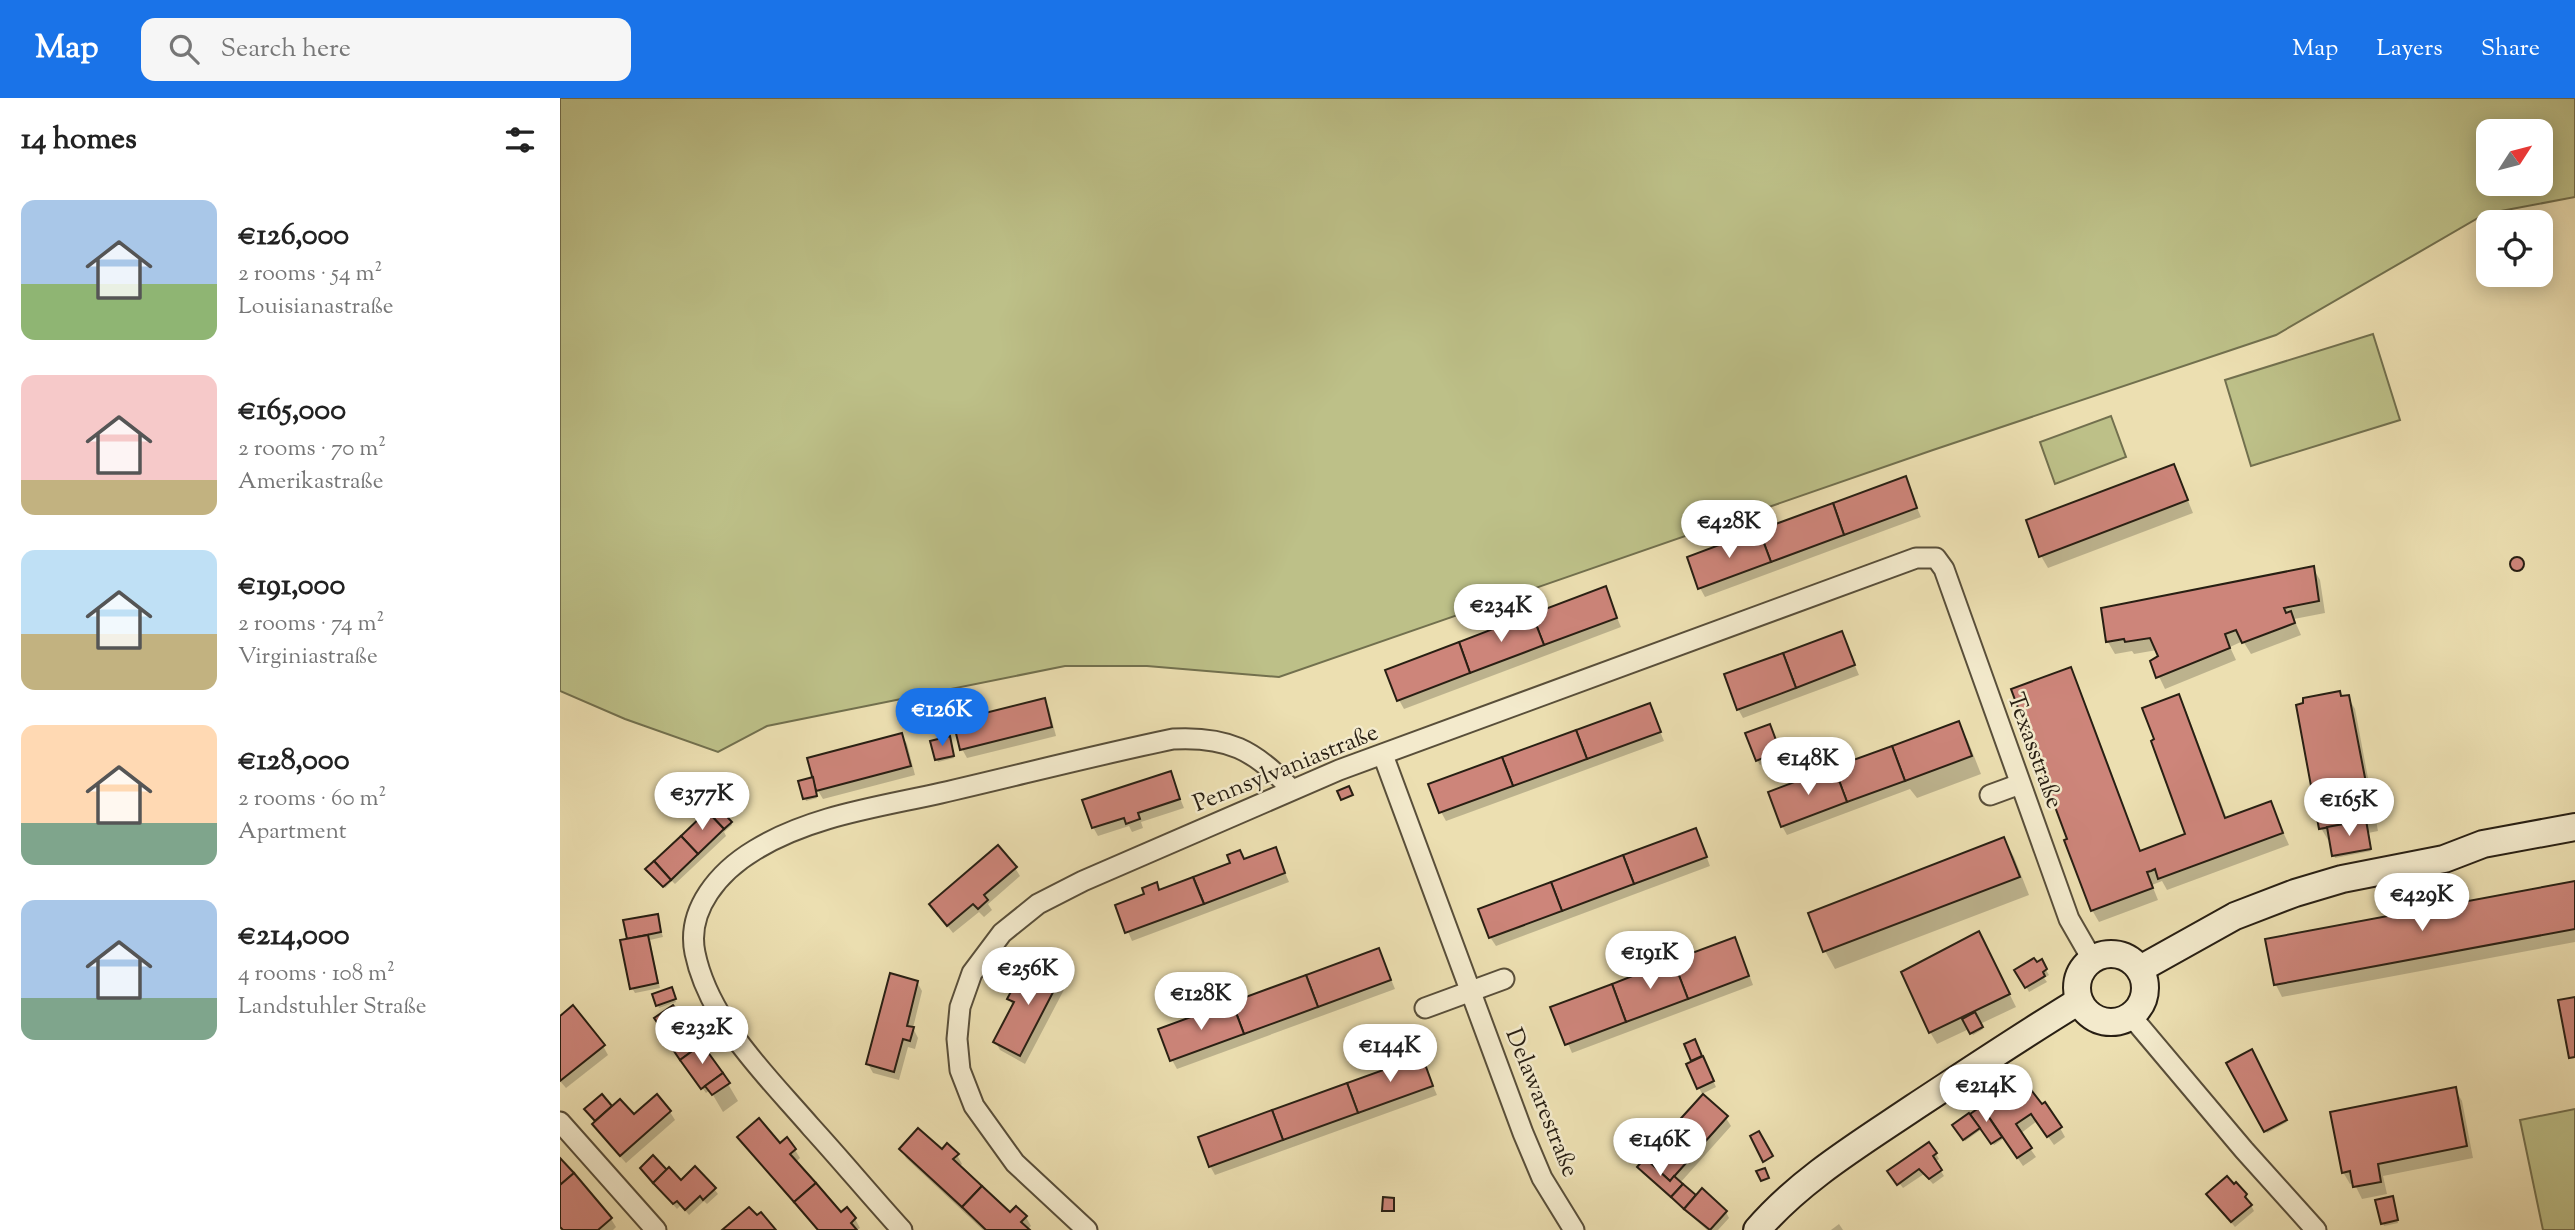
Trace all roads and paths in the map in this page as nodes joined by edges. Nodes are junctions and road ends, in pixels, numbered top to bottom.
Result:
1 (1936, 558) joint
2 (1383, 755) junction
3 (2020, 784) junction
4 (1291, 789) junction
5 (1990, 795) dead end
6 (2575, 827) edge
7 (2575, 843) edge
8 (2444, 859) junction
9 (2092, 959) junction
10 (2140, 969) junction
11 (1504, 979) dead end
12 (1470, 992) junction
13 (2079, 1001) junction
14 (1425, 1008) dead end
15 (2131, 1016) junction
16 (560, 1122) edge
17 (656, 1230) edge
18 (902, 1230) edge
19 (1087, 1230) edge
20 (1574, 1230) edge
21 (1756, 1230) edge
22 (2316, 1230) edge

1 - 2 street, Pennsylvaniastraße
1 - 3 street, Texasstraße
2 - 4 street, Pennsylvaniastraße
2 - 12 street, Delawarestraße
3 - 5 street
3 - 9 street, Texasstraße
4 - 18 street
4 - 19 street, Pennsylvaniastraße
6 - 8 street
7 - 8 street
8 - 10 street
9 - 10 street
9 - 13 street
10 - 15 street
11 - 12 street
12 - 14 street
12 - 20 street, Delawarestraße
13 - 15 street
13 - 21 street
15 - 22 street
16 - 17 street

